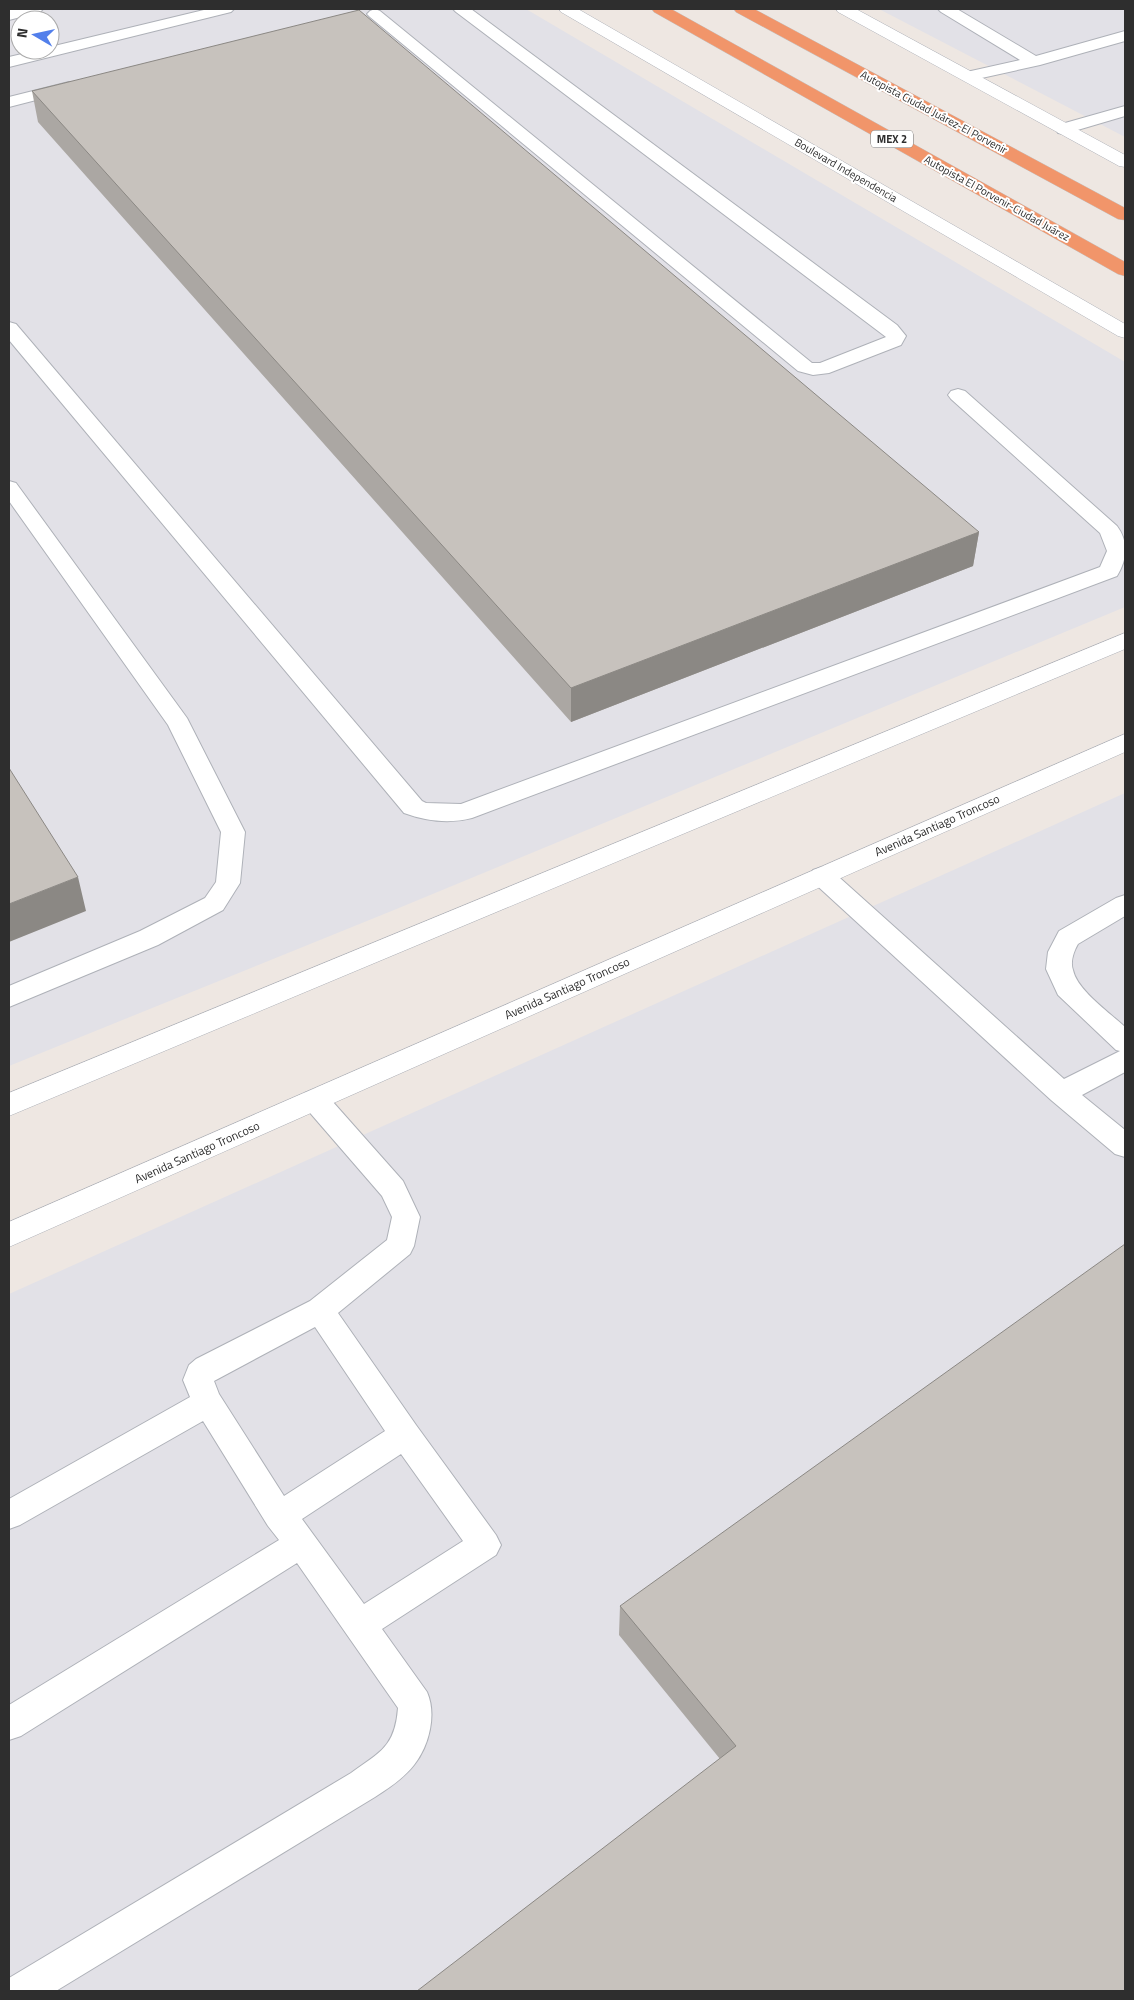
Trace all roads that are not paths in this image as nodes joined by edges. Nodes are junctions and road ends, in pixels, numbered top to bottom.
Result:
1 (35, 9) edge
2 (226, 9) edge
3 (394, 9) edge
4 (462, 9) edge
5 (566, 9) edge
6 (660, 9) edge
7 (742, 9) edge
8 (844, 9) edge
9 (946, 9) edge
10 (375, 14) junction
11 (9, 15) edge
12 (356, 18) edge
13 (1125, 36) edge
14 (9, 62) edge
15 (1034, 62) junction
16 (968, 76) junction
17 (86, 83) edge
18 (9, 102) edge
19 (1125, 110) edge
20 (1064, 129) junction
21 (1125, 162) edge
22 (1125, 215) edge
23 (1125, 270) edge
24 (9, 328) edge
25 (1125, 332) edge
26 (958, 395) dead end
27 (9, 487) edge
28 (1125, 640) edge
29 (1125, 742) edge
30 (822, 876) junction
31 (1125, 904) edge
32 (9, 997) edge
33 (1125, 1043) edge
34 (1125, 1060) edge
35 (1061, 1093) junction
36 (315, 1100) junction
37 (9, 1105) edge
38 (1125, 1146) edge
39 (9, 1235) edge
40 (320, 1310) junction
41 (208, 1402) junction
42 (405, 1435) junction
43 (9, 1515) edge
44 (279, 1516) junction
45 (302, 1543) junction
46 (359, 1625) junction
47 (9, 1724) edge
48 (22, 1991) edge

1 - 11 lane
2 - 14 lane
3 - 10 lane
4 - 10 lane
5 - 25 main road, Boulevard Independencia
6 - 23 highway, Autopista El Porvenir-Ciudad Juárez / MEX 2
7 - 22 highway, Autopista Ciudad Juárez-El Porvenir
8 - 16 main road
9 - 15 lane
10 - 12 lane
13 - 15 lane
15 - 16 lane
16 - 20 main road
17 - 18 lane
19 - 20 lane
20 - 21 main road
24 - 26 lane
27 - 32 lane
28 - 37 main road
29 - 30 main road, Avenida Santiago Troncoso
30 - 35 lane
30 - 36 main road, Avenida Santiago Troncoso
31 - 33 lane
34 - 35 lane
35 - 38 lane
36 - 39 main road, Avenida Santiago Troncoso
36 - 40 lane
40 - 41 lane
40 - 42 lane
41 - 43 lane
41 - 44 lane
42 - 44 lane
42 - 46 lane
44 - 45 lane
45 - 46 lane
45 - 47 lane
46 - 48 lane

